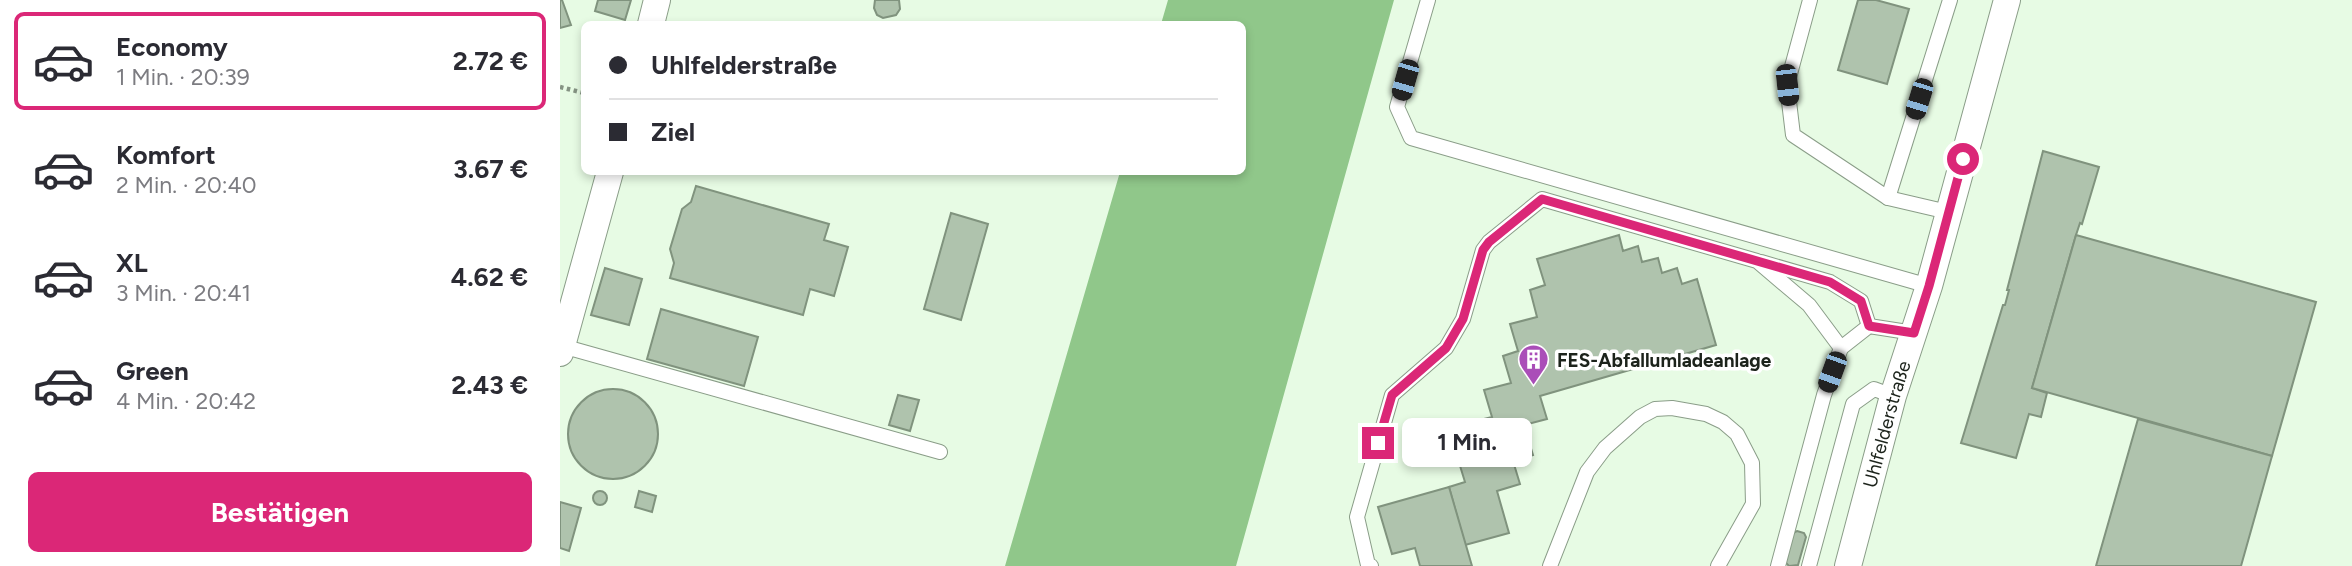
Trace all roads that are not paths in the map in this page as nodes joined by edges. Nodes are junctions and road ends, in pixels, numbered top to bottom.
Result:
1 (657, 0) edge
2 (1428, 0) edge
3 (1810, 0) edge
4 (1950, 0) edge
5 (2007, 0) edge
6 (652, 21) edge
7 (609, 175) edge
8 (1888, 198) junction
9 (1948, 212) junction
10 (1757, 261) junction
11 (1929, 286) junction
12 (1869, 326) junction
13 (1914, 333) junction
14 (1841, 348) junction
15 (561, 349) edge
16 (1894, 396) junction
17 (940, 452) dead end
18 (1371, 566) edge
19 (1550, 566) edge
20 (1718, 566) edge
21 (1778, 566) edge
22 (1809, 566) edge
23 (1848, 566) edge

1 - 6 street
2 - 11 lane
3 - 8 lane
4 - 8 lane
5 - 9 street, Uhlfelderstraße
7 - 15 street
8 - 9 lane
9 - 11 street, Uhlfelderstraße
10 - 12 lane
10 - 14 lane
10 - 18 lane
11 - 13 street, Uhlfelderstraße
12 - 13 lane
12 - 14 lane
13 - 16 street, Uhlfelderstraße
14 - 21 lane
15 - 17 lane
16 - 22 lane
16 - 23 street, Uhlfelderstraße
19 - 20 lane

